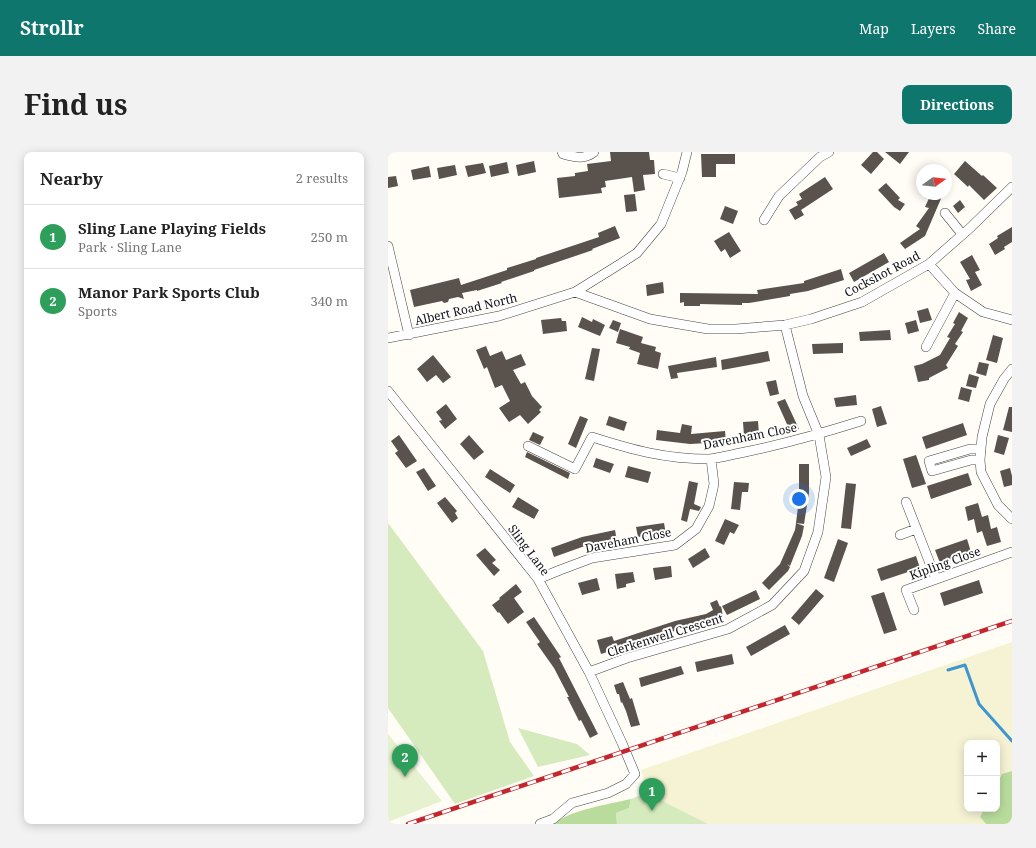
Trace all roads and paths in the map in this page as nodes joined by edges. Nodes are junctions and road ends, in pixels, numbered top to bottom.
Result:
1 (562, 152) edge
2 (594, 152) edge
3 (687, 152) edge
4 (829, 152) edge
5 (663, 174) dead end
6 (680, 178) junction
7 (1012, 187) edge
8 (945, 213) dead end
9 (764, 220) dead end
10 (962, 234) junction
11 (388, 246) edge
12 (929, 264) junction
13 (575, 292) junction
14 (955, 293) junction
15 (1012, 320) edge
16 (785, 325) junction
17 (409, 335) junction
18 (388, 338) edge
19 (926, 347) dead end
20 (1012, 369) edge
21 (388, 391) edge
22 (861, 421) dead end
23 (818, 435) junction
24 (528, 446) dead end
25 (981, 449) junction
26 (711, 459) junction
27 (980, 460) junction
28 (906, 502) dead end
29 (1012, 520) edge
30 (916, 529) junction
31 (900, 536) dead end
32 (1012, 552) edge
33 (936, 579) junction
34 (538, 580) junction
35 (914, 610) dead end
36 (589, 672) junction
37 (540, 824) edge

1 - 2 street
3 - 6 street, Albert Road North
4 - 9 street
5 - 6 street
6 - 13 street, Albert Road North
7 - 10 street, Cockshot Road
8 - 10 street
10 - 12 street, Cockshot Road
11 - 17 street
12 - 14 street
12 - 16 street, Cockshot Road
13 - 16 street, Cockshot Road
13 - 17 street, Albert Road North
14 - 15 street
14 - 19 street
16 - 23 street, Clerkenwell Crescent
17 - 18 street, Albert Road North
20 - 25 street
21 - 34 street, Sling Lane
22 - 23 street
23 - 26 street, Davenham Close
23 - 36 street, Clerkenwell Crescent
24 - 26 street, Davenham Close
25 - 27 street
25 - 27 street
26 - 34 street, Daveham Close
27 - 29 street
28 - 30 street
30 - 31 street
30 - 33 street
32 - 33 street, Kipling Close
33 - 35 street, Kipling Close
34 - 36 street, Sling Lane
36 - 37 street, Sling Lane

